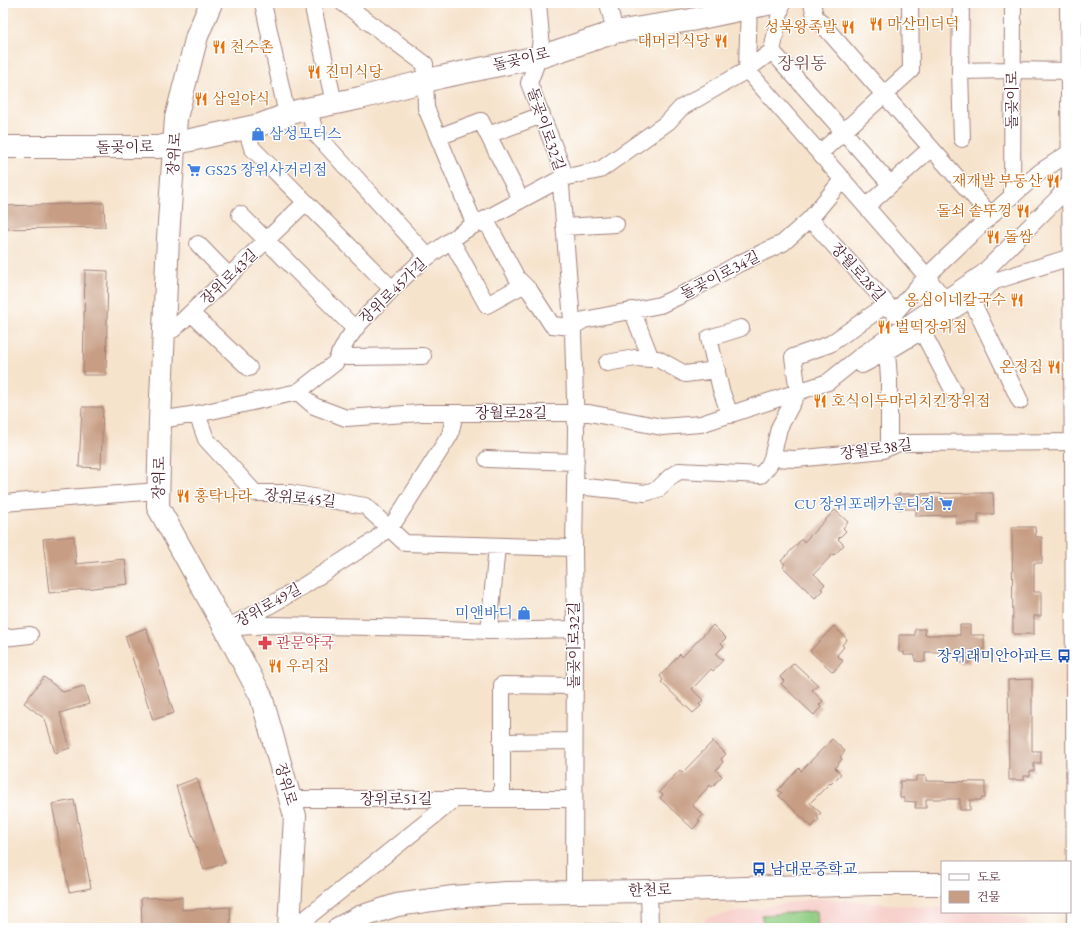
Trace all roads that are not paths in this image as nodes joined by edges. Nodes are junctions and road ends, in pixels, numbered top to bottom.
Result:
1 (211, 3) edge
2 (263, 3) edge
3 (312, 3) edge
4 (343, 3) edge
5 (538, 3) edge
6 (608, 3) edge
7 (772, 3) edge
8 (782, 3) edge
9 (812, 3) edge
10 (910, 3) edge
11 (961, 3) edge
12 (1013, 3) edge
13 (1071, 3) edge
14 (748, 6) edge
15 (615, 32) junction
16 (772, 51) junction
17 (539, 56) junction
18 (747, 70) junction
19 (1012, 70) junction
20 (960, 71) junction
21 (1072, 71) junction
22 (426, 81) junction
23 (884, 94) junction
24 (334, 103) junction
25 (309, 109) junction
26 (288, 115) junction
27 (542, 115) junction
28 (246, 128) junction
29 (485, 128) junction
30 (842, 132) junction
31 (438, 137) junction
32 (962, 139) dead end
33 (174, 144) junction
34 (3, 147) edge
35 (931, 148) junction
36 (1072, 151) junction
37 (820, 153) junction
38 (562, 178) junction
39 (843, 179) junction
40 (1072, 179) junction
41 (890, 184) junction
42 (1012, 197) junction
43 (521, 200) junction
44 (306, 202) junction
45 (867, 206) junction
46 (1079, 213) edge
47 (240, 214) dead end
48 (991, 216) junction
49 (810, 219) junction
50 (480, 222) junction
51 (616, 224) dead end
52 (564, 227) junction
53 (267, 240) junction
54 (451, 240) junction
55 (198, 244) dead end
56 (1074, 256) junction
57 (428, 257) junction
58 (229, 276) junction
59 (926, 276) junction
60 (523, 285) junction
61 (392, 289) junction
62 (944, 299) junction
63 (972, 299) junction
64 (632, 310) junction
65 (191, 314) junction
66 (895, 315) junction
67 (572, 327) junction
68 (740, 328) dead end
69 (355, 329) junction
70 (922, 331) junction
71 (164, 333) junction
72 (888, 352) junction
73 (340, 354) junction
74 (423, 356) dead end
75 (651, 359) junction
76 (607, 363) dead end
77 (249, 368) dead end
78 (717, 370) junction
79 (828, 382) junction
80 (298, 392) junction
81 (798, 392) junction
82 (954, 392) dead end
83 (1020, 401) dead end
84 (455, 413) junction
85 (575, 413) junction
86 (197, 414) junction
87 (730, 415) junction
88 (160, 420) junction
89 (1081, 442) edge
90 (889, 446) junction
91 (772, 458) junction
92 (488, 459) dead end
93 (576, 462) junction
94 (576, 486) junction
95 (158, 491) junction
96 (3, 503) edge
97 (387, 528) junction
98 (497, 546) junction
99 (574, 548) junction
100 (225, 628) junction
101 (575, 629) junction
102 (489, 631) junction
103 (30, 635) dead end
104 (3, 638) edge
105 (574, 686) junction
106 (574, 741) junction
107 (501, 742) junction
108 (290, 799) junction
109 (455, 799) junction
110 (502, 799) junction
111 (574, 799) junction
112 (941, 884) edge
113 (649, 891) junction
114 (574, 892) junction
115 (1078, 895) edge
116 (289, 928) edge
117 (294, 928) edge
118 (339, 928) edge
119 (650, 928) edge
120 (1078, 928) edge

1 - 33 street, 장위로
2 - 26 street
3 - 24 street
4 - 22 street
5 - 17 street, 돌곶이로32길
6 - 15 street
7 - 14 street, 돌곶이로
8 - 16 street
9 - 23 street
10 - 23 street
11 - 20 street
12 - 19 street, 돌곶이로
13 - 21 street
14 - 15 street, 돌곶이로
14 - 18 street
15 - 17 street, 돌곶이로
16 - 18 street
16 - 30 street
17 - 22 street, 돌곶이로
17 - 27 street, 돌곶이로32길
18 - 37 street
18 - 38 street
19 - 20 street
19 - 21 street
19 - 42 street, 돌곶이로
20 - 32 street
21 - 36 street
22 - 24 street, 돌곶이로
22 - 31 street
23 - 30 street
23 - 35 street
24 - 25 street, 돌곶이로
25 - 26 street, 돌곶이로
25 - 57 street
26 - 28 street, 돌곶이로
27 - 29 street
27 - 38 street, 돌곶이로32길
28 - 33 street, 돌곶이로
28 - 44 street
29 - 31 street
29 - 43 street
30 - 37 street
30 - 41 street
31 - 50 street
33 - 34 street, 돌곶이로
33 - 71 street, 장위로
35 - 41 street
35 - 48 street
36 - 40 street
36 - 42 street
37 - 39 street
38 - 43 street, 장위로45가길
38 - 52 street, 돌곶이로32길
39 - 45 street
39 - 49 street, 돌곶이로34길
40 - 46 street
40 - 62 street, 장월로28길
41 - 45 street
42 - 48 street
43 - 50 street, 장위로45가길
44 - 53 street, 장위로43길
44 - 61 street
45 - 59 street
46 - 56 street
47 - 53 street, 장위로43길
48 - 59 street
49 - 64 street, 돌곶이로34길
49 - 66 street, 장월로28길
50 - 54 street, 장위로45가길
50 - 60 street
51 - 52 street
52 - 67 street, 돌곶이로32길
53 - 58 street, 장위로43길
53 - 69 street, 장위로45가길
54 - 57 street, 장위로45가길
54 - 60 street
55 - 58 street
56 - 63 street
56 - 89 street
57 - 61 street, 장위로45가길
58 - 65 street, 장위로43길
59 - 62 street
59 - 66 street
60 - 67 street
61 - 69 street, 장위로45가길
62 - 66 street, 장월로28길
63 - 70 street
63 - 83 street
64 - 67 street, 돌곶이로34길
64 - 75 street
65 - 71 street, 장위로43길
65 - 77 street, 장위로43길
66 - 79 street, 장월로28길
66 - 81 street
67 - 85 street, 돌곶이로32길
68 - 78 street
69 - 73 street, 장위로45가길
70 - 72 street
70 - 82 street
71 - 88 street, 장위로
72 - 79 street
72 - 90 street
73 - 74 street
73 - 80 street, 장위로45가길
75 - 76 street
75 - 78 street
78 - 87 street
79 - 81 street, 장월로28길
80 - 84 street, 장월로28길
80 - 86 street
81 - 87 street, 장월로28길
81 - 91 street
84 - 85 street, 장월로28길
84 - 97 street, 장위로49길
85 - 87 street, 장월로28길
85 - 93 street, 돌곶이로32길
86 - 88 street
86 - 97 street, 장위로45길
88 - 95 street, 장위로
89 - 90 street, 장월로38길
89 - 115 street
90 - 91 street, 장월로38길
91 - 94 street
92 - 93 street
93 - 94 street, 돌곶이로32길
94 - 99 street, 돌곶이로32길
95 - 96 street
95 - 100 street, 장위로
97 - 98 street
97 - 100 street, 장위로49길
98 - 99 street
98 - 102 street
99 - 101 street, 돌곶이로32길
100 - 102 street, 장위로49길
100 - 108 street, 장위로
101 - 102 street, 장위로49길
101 - 105 street, 돌곶이로32길
103 - 104 street
105 - 106 street, 돌곶이로32길
105 - 107 street
106 - 107 street
106 - 111 street, 돌곶이로32길
107 - 110 street
108 - 109 street, 장위로51길
108 - 116 street, 장위로
109 - 110 street, 장위로51길
109 - 117 street
110 - 111 street, 장위로51길
111 - 114 street, 돌곶이로32길
112 - 113 street, 한천로
113 - 114 street, 한천로
113 - 119 street
114 - 118 street, 한천로
115 - 120 street

